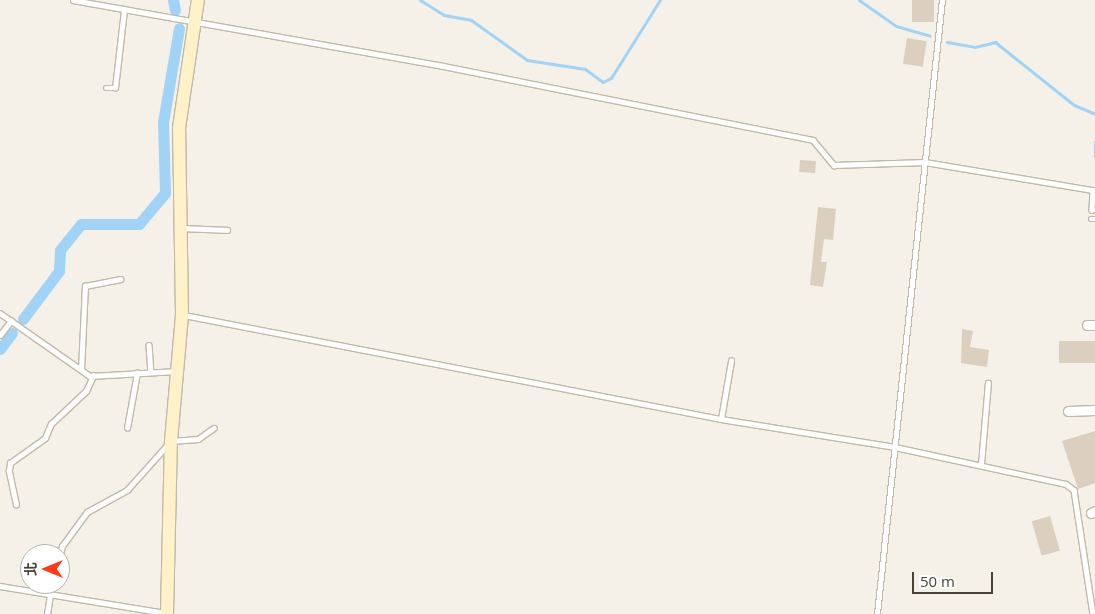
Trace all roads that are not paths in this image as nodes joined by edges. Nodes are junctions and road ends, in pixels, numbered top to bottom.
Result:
1 (73, 0) edge
2 (198, 0) edge
3 (942, 0) edge
4 (124, 10) junction
5 (194, 22) junction
6 (106, 88) dead end
7 (925, 162) junction
8 (1095, 210) edge
9 (180, 227) junction
10 (226, 230) dead end
11 (120, 279) dead end
12 (0, 314) edge
13 (182, 315) junction
14 (11, 321) junction
15 (0, 335) edge
16 (150, 345) dead end
17 (731, 361) dead end
18 (81, 370) junction
19 (178, 371) junction
20 (152, 372) junction
21 (137, 373) junction
22 (93, 376) junction
23 (988, 383) dead end
24 (1095, 410) edge
25 (1068, 411) dead end
26 (721, 419) junction
27 (128, 428) dead end
28 (214, 428) dead end
29 (171, 441) junction
30 (895, 447) junction
31 (981, 464) junction
32 (16, 505) dead end
33 (63, 544) edge
34 (0, 586) edge
35 (20, 589) edge
36 (50, 594) joint
37 (47, 614) edge
38 (168, 614) edge
39 (877, 614) edge
40 (1093, 614) edge

1 - 4 lane
2 - 5 main road
3 - 7 lane
4 - 5 lane
4 - 6 lane
5 - 7 lane
5 - 9 main road
7 - 8 lane
7 - 30 lane
9 - 10 lane
9 - 13 main road
11 - 18 lane
12 - 14 lane
13 - 19 main road
13 - 26 lane
14 - 15 lane
14 - 18 lane
16 - 20 lane
17 - 26 lane
18 - 22 lane
19 - 20 lane
19 - 29 main road
20 - 21 lane
21 - 22 lane
21 - 27 lane
22 - 32 lane
23 - 31 lane
24 - 25 street
26 - 30 lane
28 - 29 lane
29 - 33 lane
29 - 38 main road
30 - 31 lane
30 - 39 lane
31 - 40 lane
34 - 35 lane
36 - 37 lane
36 - 38 lane

